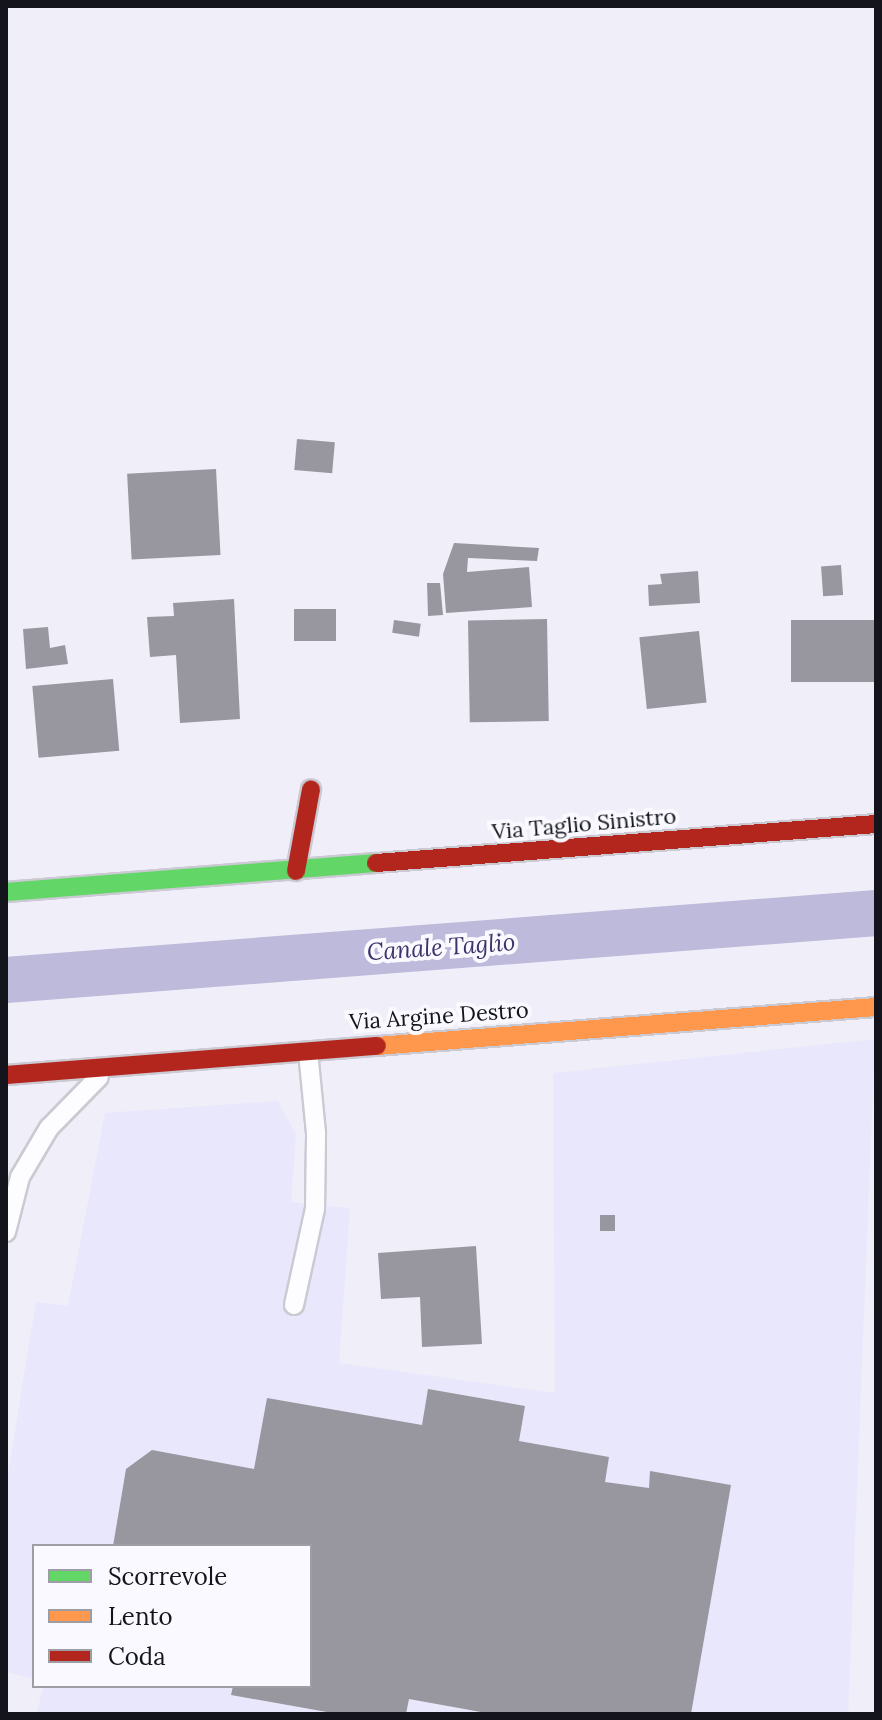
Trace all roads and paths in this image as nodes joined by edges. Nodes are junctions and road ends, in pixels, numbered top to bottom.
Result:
1 (311, 789) dead end
2 (876, 824) edge
3 (296, 871) junction
4 (6, 892) edge
5 (876, 1007) edge
6 (308, 1050) junction
7 (111, 1068) junction
8 (6, 1075) edge
9 (6, 1232) edge
10 (294, 1305) dead end

1 - 3 street
2 - 3 street, Via Taglio Sinistro
3 - 4 street, Via Taglio Sinistro
5 - 6 street, Via Argine Destro
6 - 7 street, Via Argine Destro
6 - 10 lane
7 - 8 street, Via Argine Destro
7 - 9 lane

